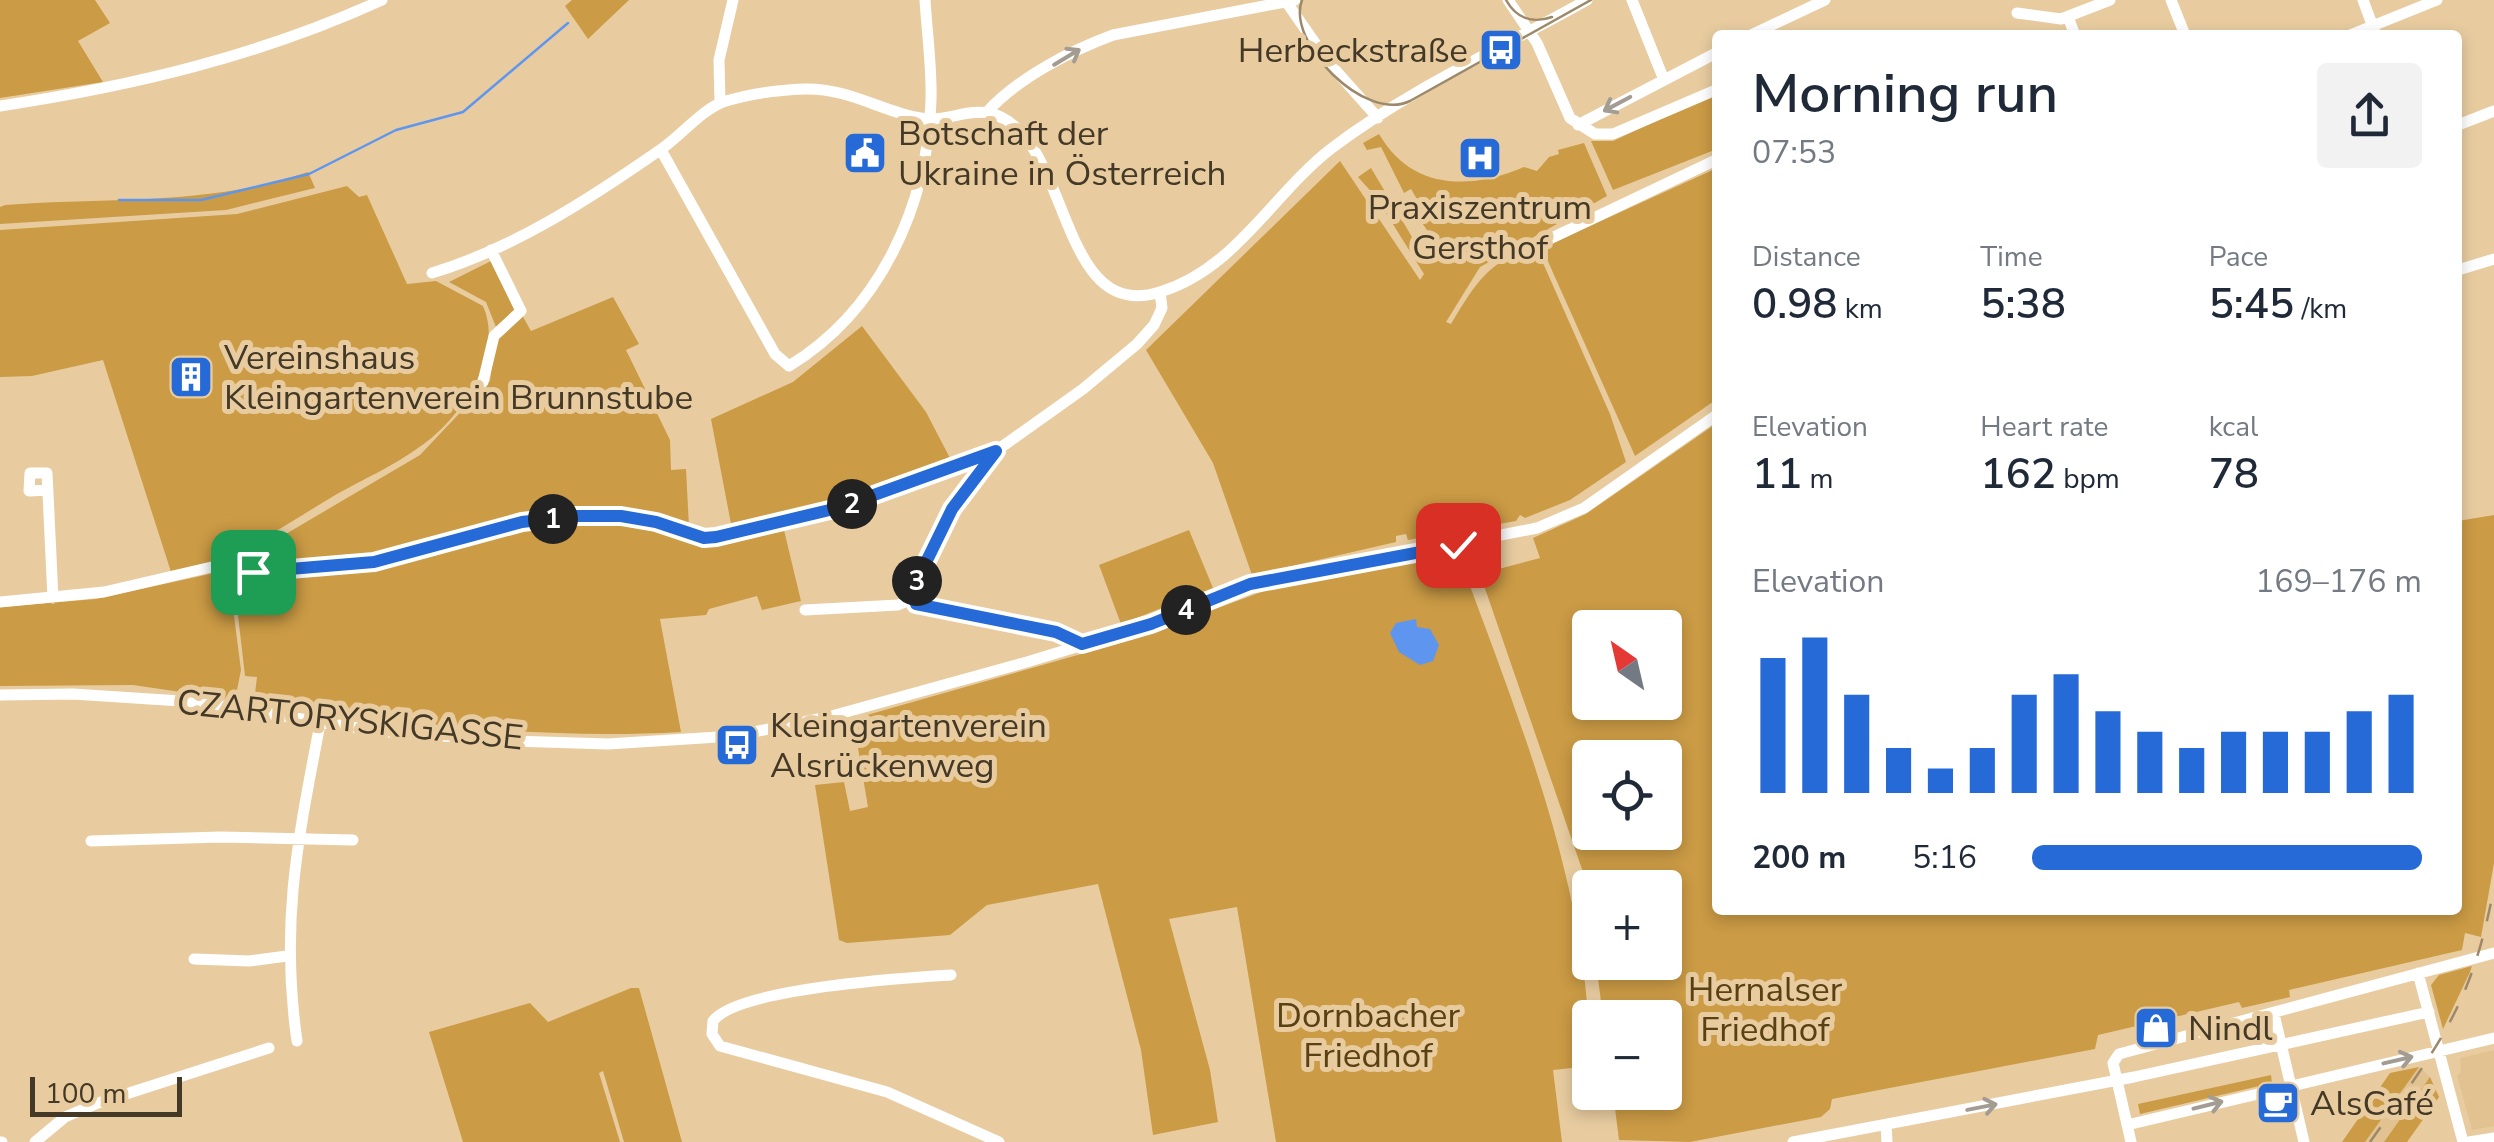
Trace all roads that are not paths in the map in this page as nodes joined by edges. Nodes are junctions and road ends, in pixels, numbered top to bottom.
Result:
1 (382, 0) edge
2 (733, 0) edge
3 (925, 0) edge
4 (1508, 0) edge
5 (1587, 0) edge
6 (1632, 0) edge
7 (1787, 0) edge
8 (1825, 0) edge
9 (2110, 0) edge
10 (2171, 0) edge
11 (2363, 0) edge
12 (2437, 0) edge
13 (1289, 2) edge
14 (2017, 12) dead end
15 (1792, 14) junction
16 (2068, 16) junction
17 (1761, 30) edge
18 (2073, 30) edge
19 (2183, 30) edge
20 (2374, 30) edge
21 (1530, 31) junction
22 (1712, 55) edge
23 (1664, 80) junction
24 (1712, 92) edge
25 (720, 103) junction
26 (0, 106) edge
27 (2494, 111) edge
28 (987, 112) junction
29 (1378, 118) junction
30 (929, 119) junction
31 (2462, 123) edge
32 (1578, 125) junction
33 (660, 150) junction
34 (1712, 161) edge
35 (1539, 244) dead end
36 (491, 250) junction
37 (2494, 259) edge
38 (2462, 264) edge
39 (432, 273) dead end
40 (1160, 292) junction
41 (483, 382) dead end
42 (1712, 418) edge
43 (996, 451) junction
44 (48, 490) dead end
45 (52, 598) junction
46 (912, 598) junction
47 (0, 602) edge
48 (805, 610) dead end
49 (1082, 644) junction
50 (0, 695) edge
51 (320, 724) junction
52 (299, 836) junction
53 (353, 840) dead end
54 (90, 841) dead end
55 (2494, 953) edge
56 (287, 956) junction
57 (194, 959) dead end
58 (2418, 973) junction
59 (951, 975) dead end
60 (2429, 1012) junction
61 (2274, 1014) junction
62 (2494, 1038) edge
63 (297, 1041) dead end
64 (2279, 1046) junction
65 (269, 1048) dead end
66 (2439, 1051) junction
67 (2117, 1080) junction
68 (2289, 1086) junction
69 (1886, 1125) junction
70 (2127, 1125) junction
71 (2494, 1138) edge
72 (35, 1142) edge
73 (999, 1142) edge
74 (1794, 1142) edge
75 (1888, 1142) edge
76 (2130, 1142) edge
77 (2304, 1142) edge
78 (2466, 1142) edge

1 - 26 street
2 - 25 street
3 - 30 street
4 - 21 street
5 - 21 street
6 - 23 street
7 - 15 street
8 - 15 street
9 - 16 street
10 - 19 street
11 - 20 street
12 - 20 street
28 -> 13 street
13 - 29 street
14 - 16 street
15 - 17 street
16 - 18 street
21 - 29 street
21 - 32 street
22 - 23 street
23 -> 32 street
24 - 32 street
25 - 30 street
25 - 33 street
27 - 31 street
28 - 30 street
28 - 40 street
29 - 40 street
30 - 33 street
33 - 36 street
34 - 35 street
36 - 39 street
36 - 41 street
37 - 38 street
40 - 43 street
42 - 49 street, CZARTORYSKIGASSE
43 - 45 street
43 - 46 street
44 - 45 street
45 - 47 street
46 - 48 street
46 - 49 street
49 - 51 street, CZARTORYSKIGASSE
50 - 51 street, CZARTORYSKIGASSE
51 - 52 street
52 - 53 street
52 - 54 street
52 - 56 street
55 - 58 street
56 - 57 street
56 - 63 street
58 - 60 street
58 - 61 street
59 - 73 street
60 - 64 street
60 - 66 street
61 - 64 street
61 - 67 street
62 - 66 street
64 - 67 street
64 - 68 street
65 - 72 street
68 -> 66 street
66 - 78 street
69 -> 67 street
67 - 70 street
70 -> 68 street
68 - 77 street
69 - 74 street
69 - 75 street
70 - 76 street
71 - 78 street

